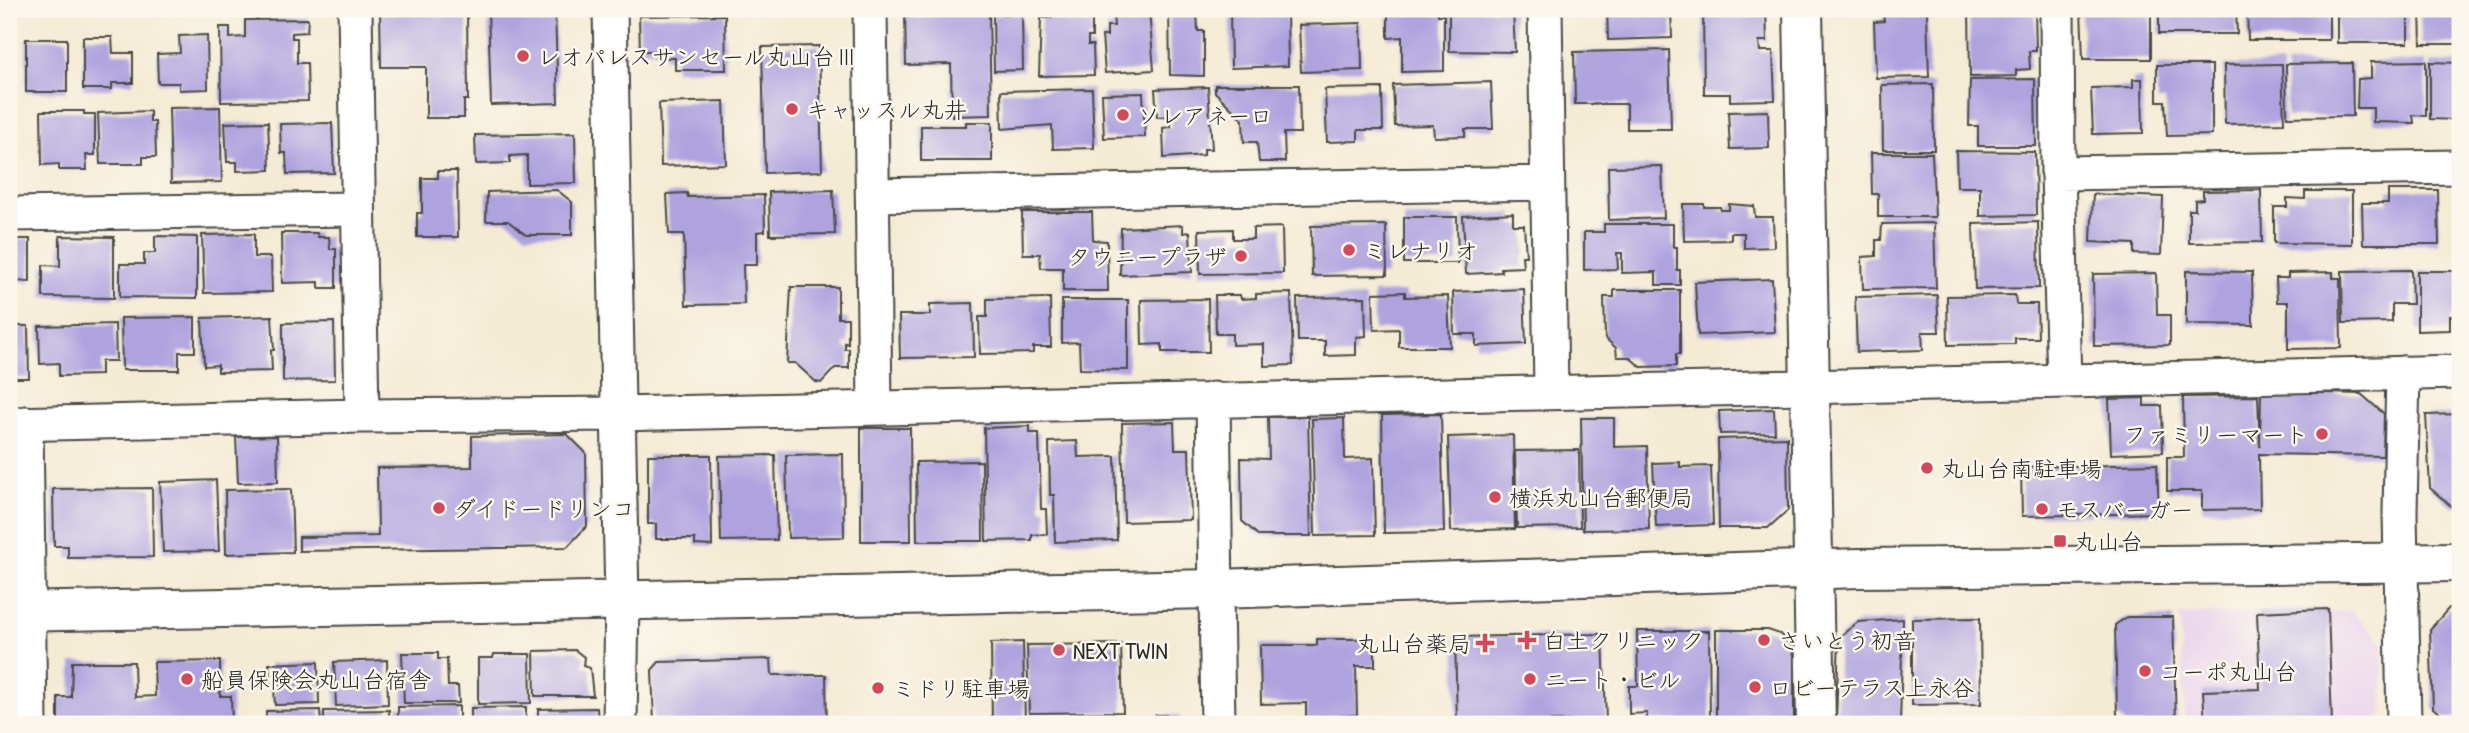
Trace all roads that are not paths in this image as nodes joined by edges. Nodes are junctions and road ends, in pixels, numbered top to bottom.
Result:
1 (355, 9) edge
2 (610, 9) edge
3 (870, 9) edge
4 (1545, 9) edge
5 (1803, 9) edge
6 (2057, 9) edge
7 (2460, 167) edge
8 (2058, 173) junction
9 (1547, 183) junction
10 (873, 194) junction
11 (358, 209) junction
12 (9, 214) edge
13 (2460, 372) edge
14 (2403, 373) junction
15 (2064, 381) junction
16 (1810, 387) junction
17 (1551, 391) junction
18 (1213, 399) junction
19 (876, 407) junction
20 (618, 414) junction
21 (362, 416) junction
22 (17, 423) edge
23 (2460, 562) edge
24 (2401, 563) junction
25 (1813, 570) junction
26 (1214, 589) junction
27 (622, 601) junction
28 (19, 612) edge
29 (30, 724) edge
30 (620, 724) edge
31 (1218, 724) edge
32 (1815, 724) edge
33 (2404, 724) edge

1 - 11 street
2 - 20 street
3 - 10 street
4 - 9 street
5 - 16 street
6 - 8 street
7 - 8 street
8 - 15 street
9 - 10 street
9 - 17 street
10 - 19 street
11 - 12 street
11 - 21 street
13 - 14 street
14 - 15 street
14 - 24 street
15 - 16 street
16 - 17 street
16 - 25 street
17 - 18 street
18 - 19 street
18 - 26 street
19 - 20 street
20 - 21 street
20 - 27 street
21 - 22 street
22 - 28 street
23 - 24 street
24 - 25 street
24 - 33 street
25 - 26 street
25 - 32 street
26 - 27 street
26 - 31 street
27 - 28 street
27 - 30 street
28 - 29 street

